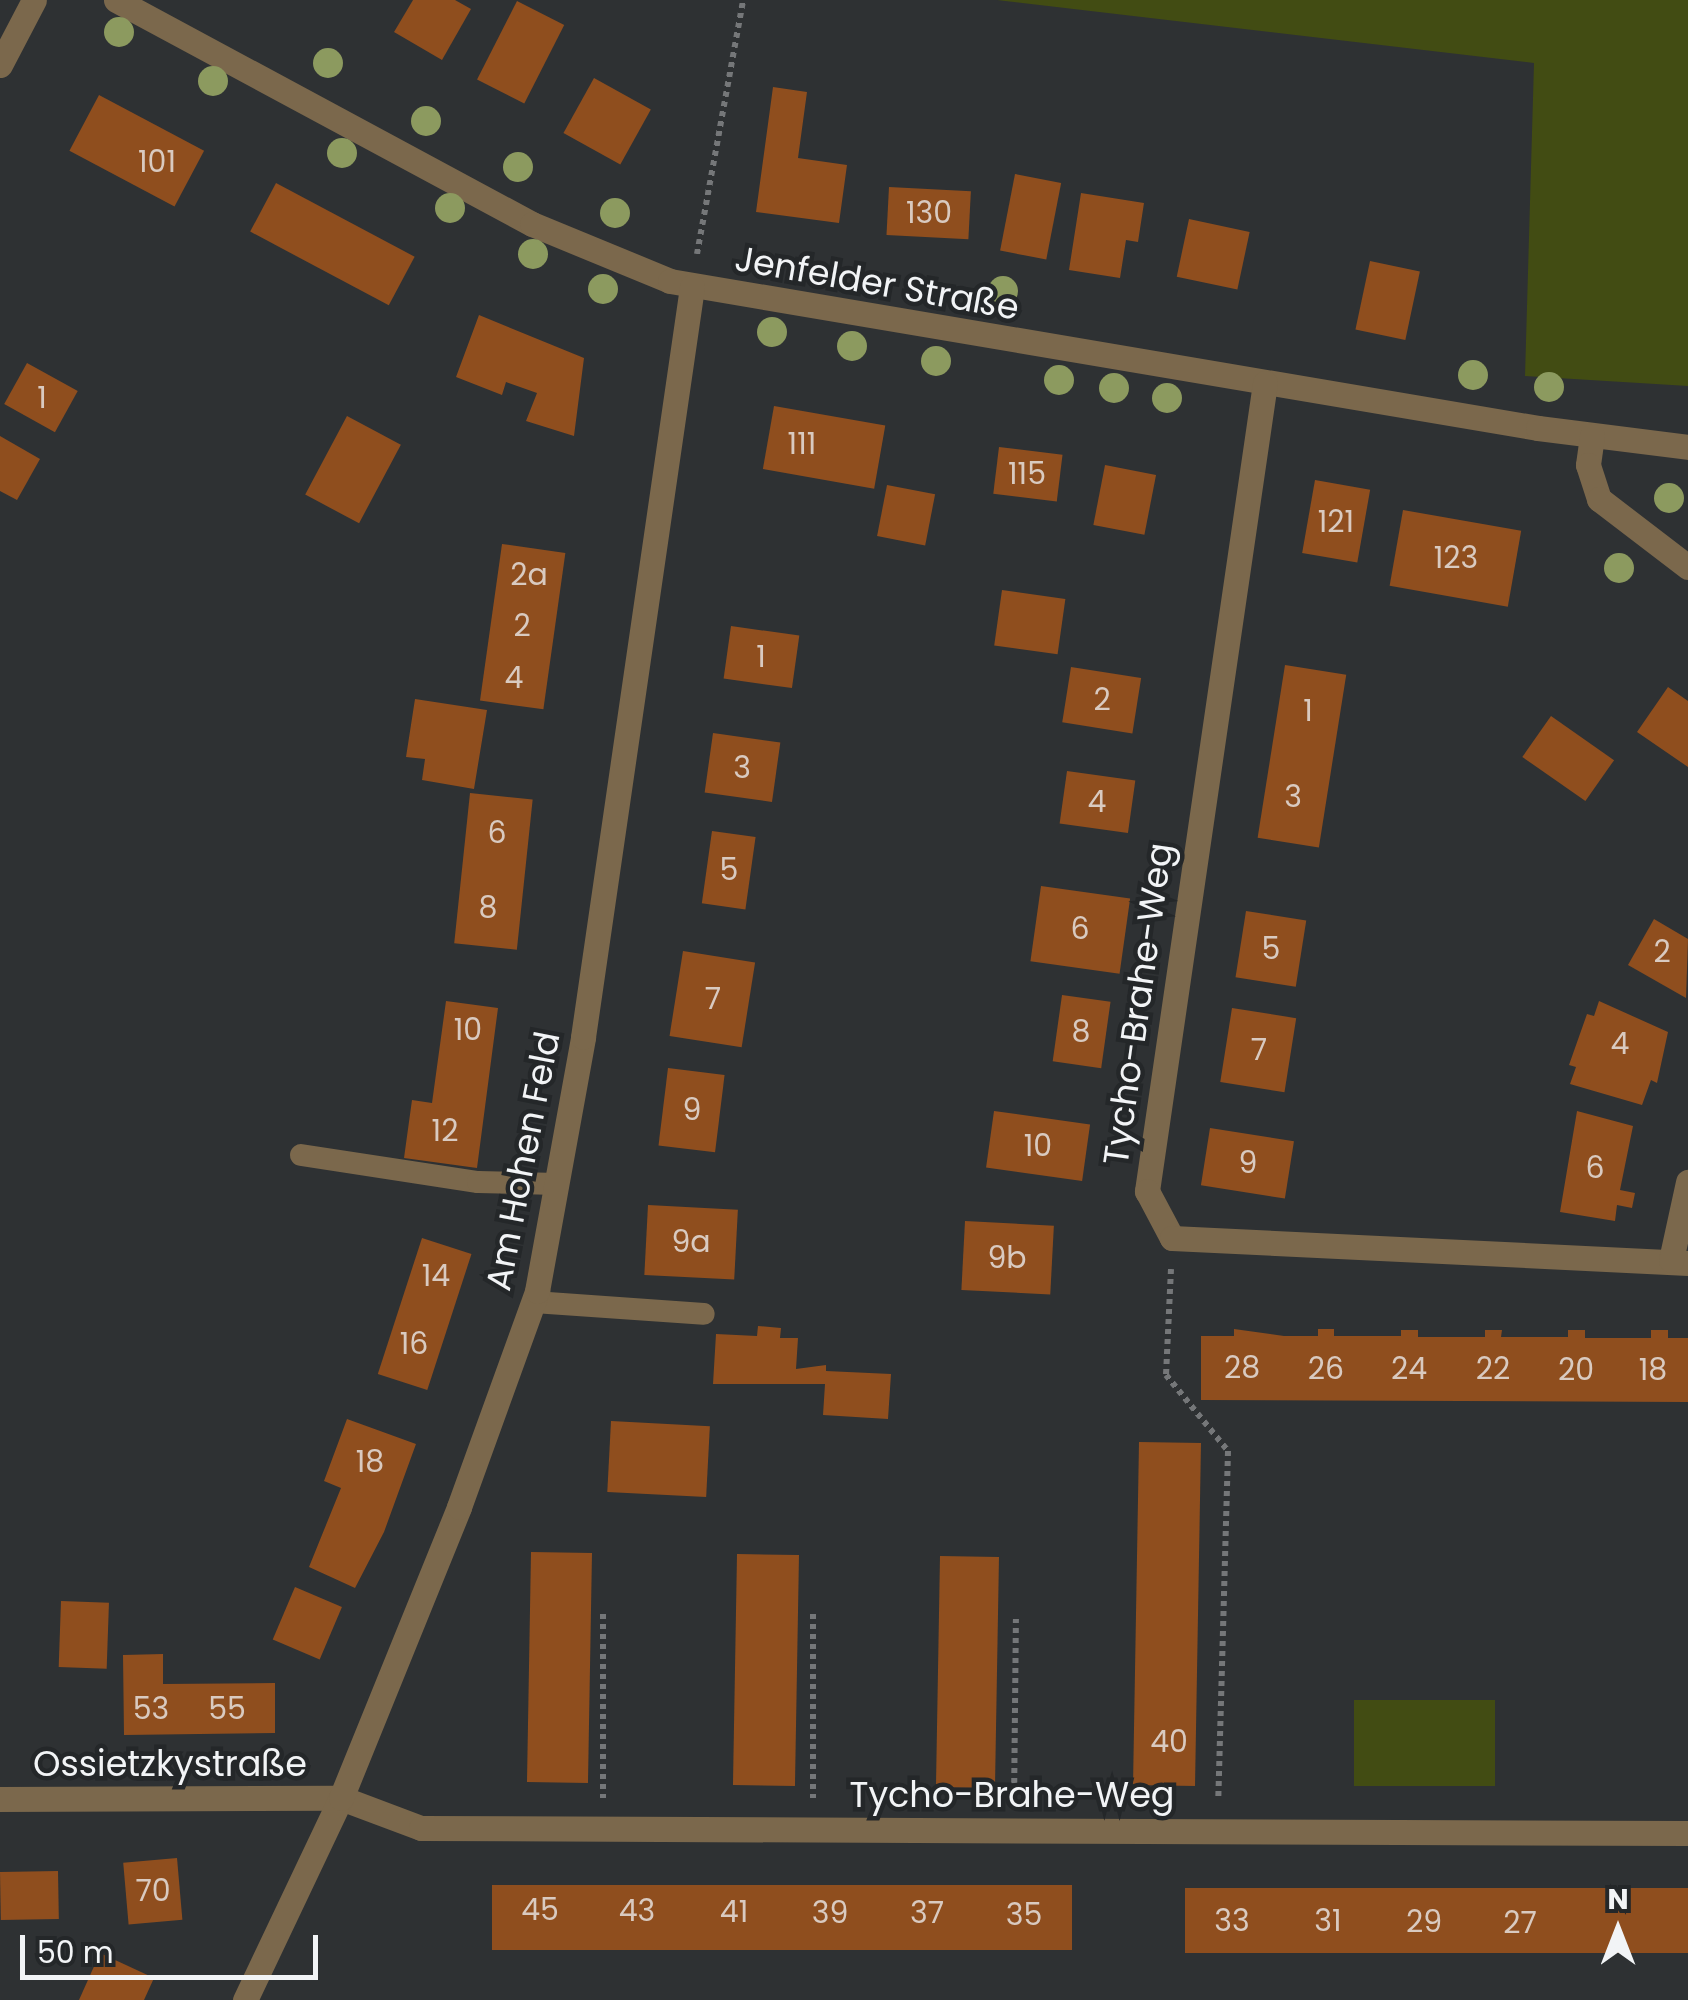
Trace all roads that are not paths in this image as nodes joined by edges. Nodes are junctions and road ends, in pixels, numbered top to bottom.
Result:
1 (34, 0) edge
2 (122, 2) edge
3 (0, 65) edge
4 (692, 287) junction
5 (1265, 383) junction
6 (1592, 436) junction
7 (1688, 446) edge
8 (1688, 566) edge
9 (300, 1155) dead end
10 (1688, 1182) edge
11 (557, 1184) junction
12 (1680, 1262) edge
13 (534, 1302) junction
14 (704, 1314) dead end
15 (341, 1798) junction
16 (0, 1800) edge
17 (1688, 1833) edge
18 (245, 2000) edge

1 - 3 street
2 - 4 street, Jenfelder Straße
4 - 5 street, Jenfelder Straße
4 - 11 street, Am Hohen Feld
5 - 6 street, Jenfelder Straße
5 - 12 street, Tycho-Brahe-Weg
6 - 7 street, Jenfelder Straße
6 - 8 street
9 - 11 lane
10 - 12 street
11 - 13 street, Am Hohen Feld
13 - 14 lane
13 - 15 street, Am Hohen Feld
15 - 16 street, Ossietzkystraße
15 - 17 street, Tycho-Brahe-Weg
15 - 18 street, Am Hohen Feld

